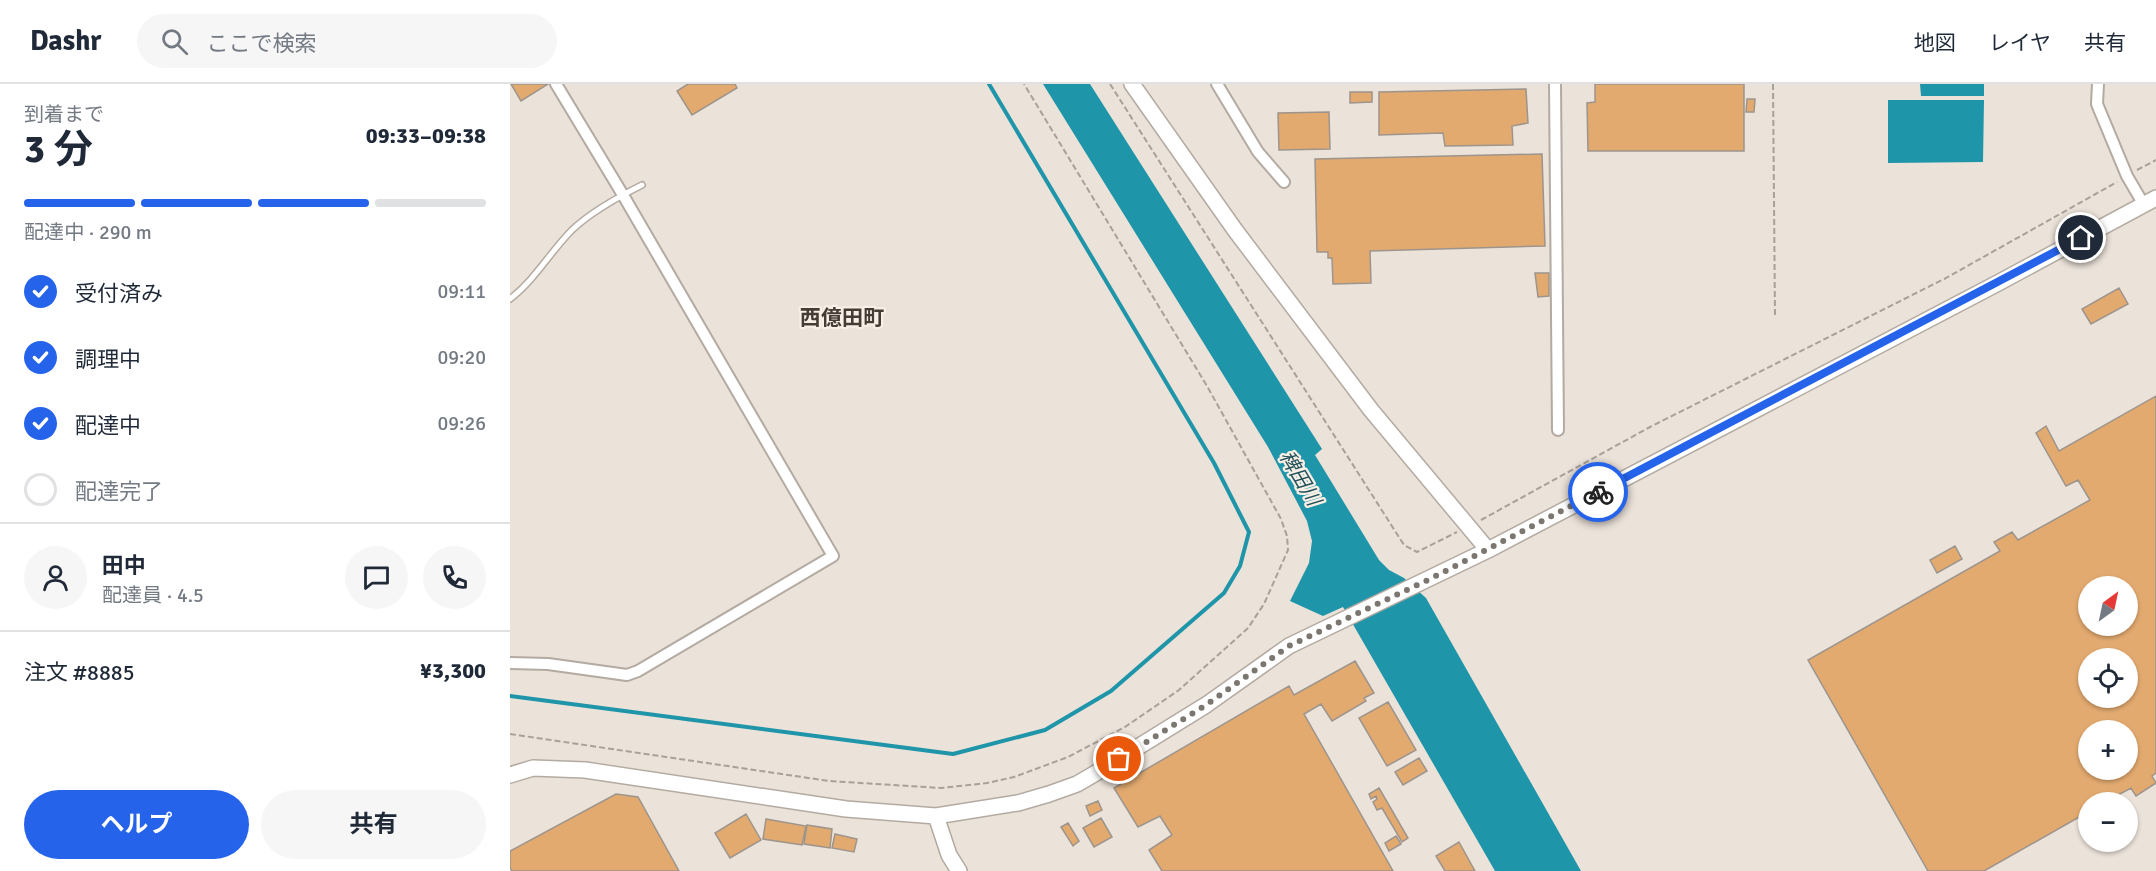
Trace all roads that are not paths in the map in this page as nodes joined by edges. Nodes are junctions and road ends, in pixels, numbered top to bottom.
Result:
1 (556, 84) edge
2 (1132, 84) edge
3 (1217, 84) edge
4 (1555, 84) edge
5 (2098, 84) edge
6 (1284, 182) dead end
7 (642, 184) dead end
8 (622, 195) junction
9 (2150, 202) edge
10 (510, 299) edge
11 (1558, 430) dead end
12 (1488, 550) junction
13 (510, 663) edge
14 (510, 774) edge
15 (936, 816) junction
16 (959, 871) edge

1 - 8 street
2 - 12 street
3 - 6 street
4 - 11 street
5 - 9 street
7 - 8 lane
8 - 10 lane
8 - 13 street
9 - 12 street
12 - 15 street
14 - 15 street
15 - 16 street

